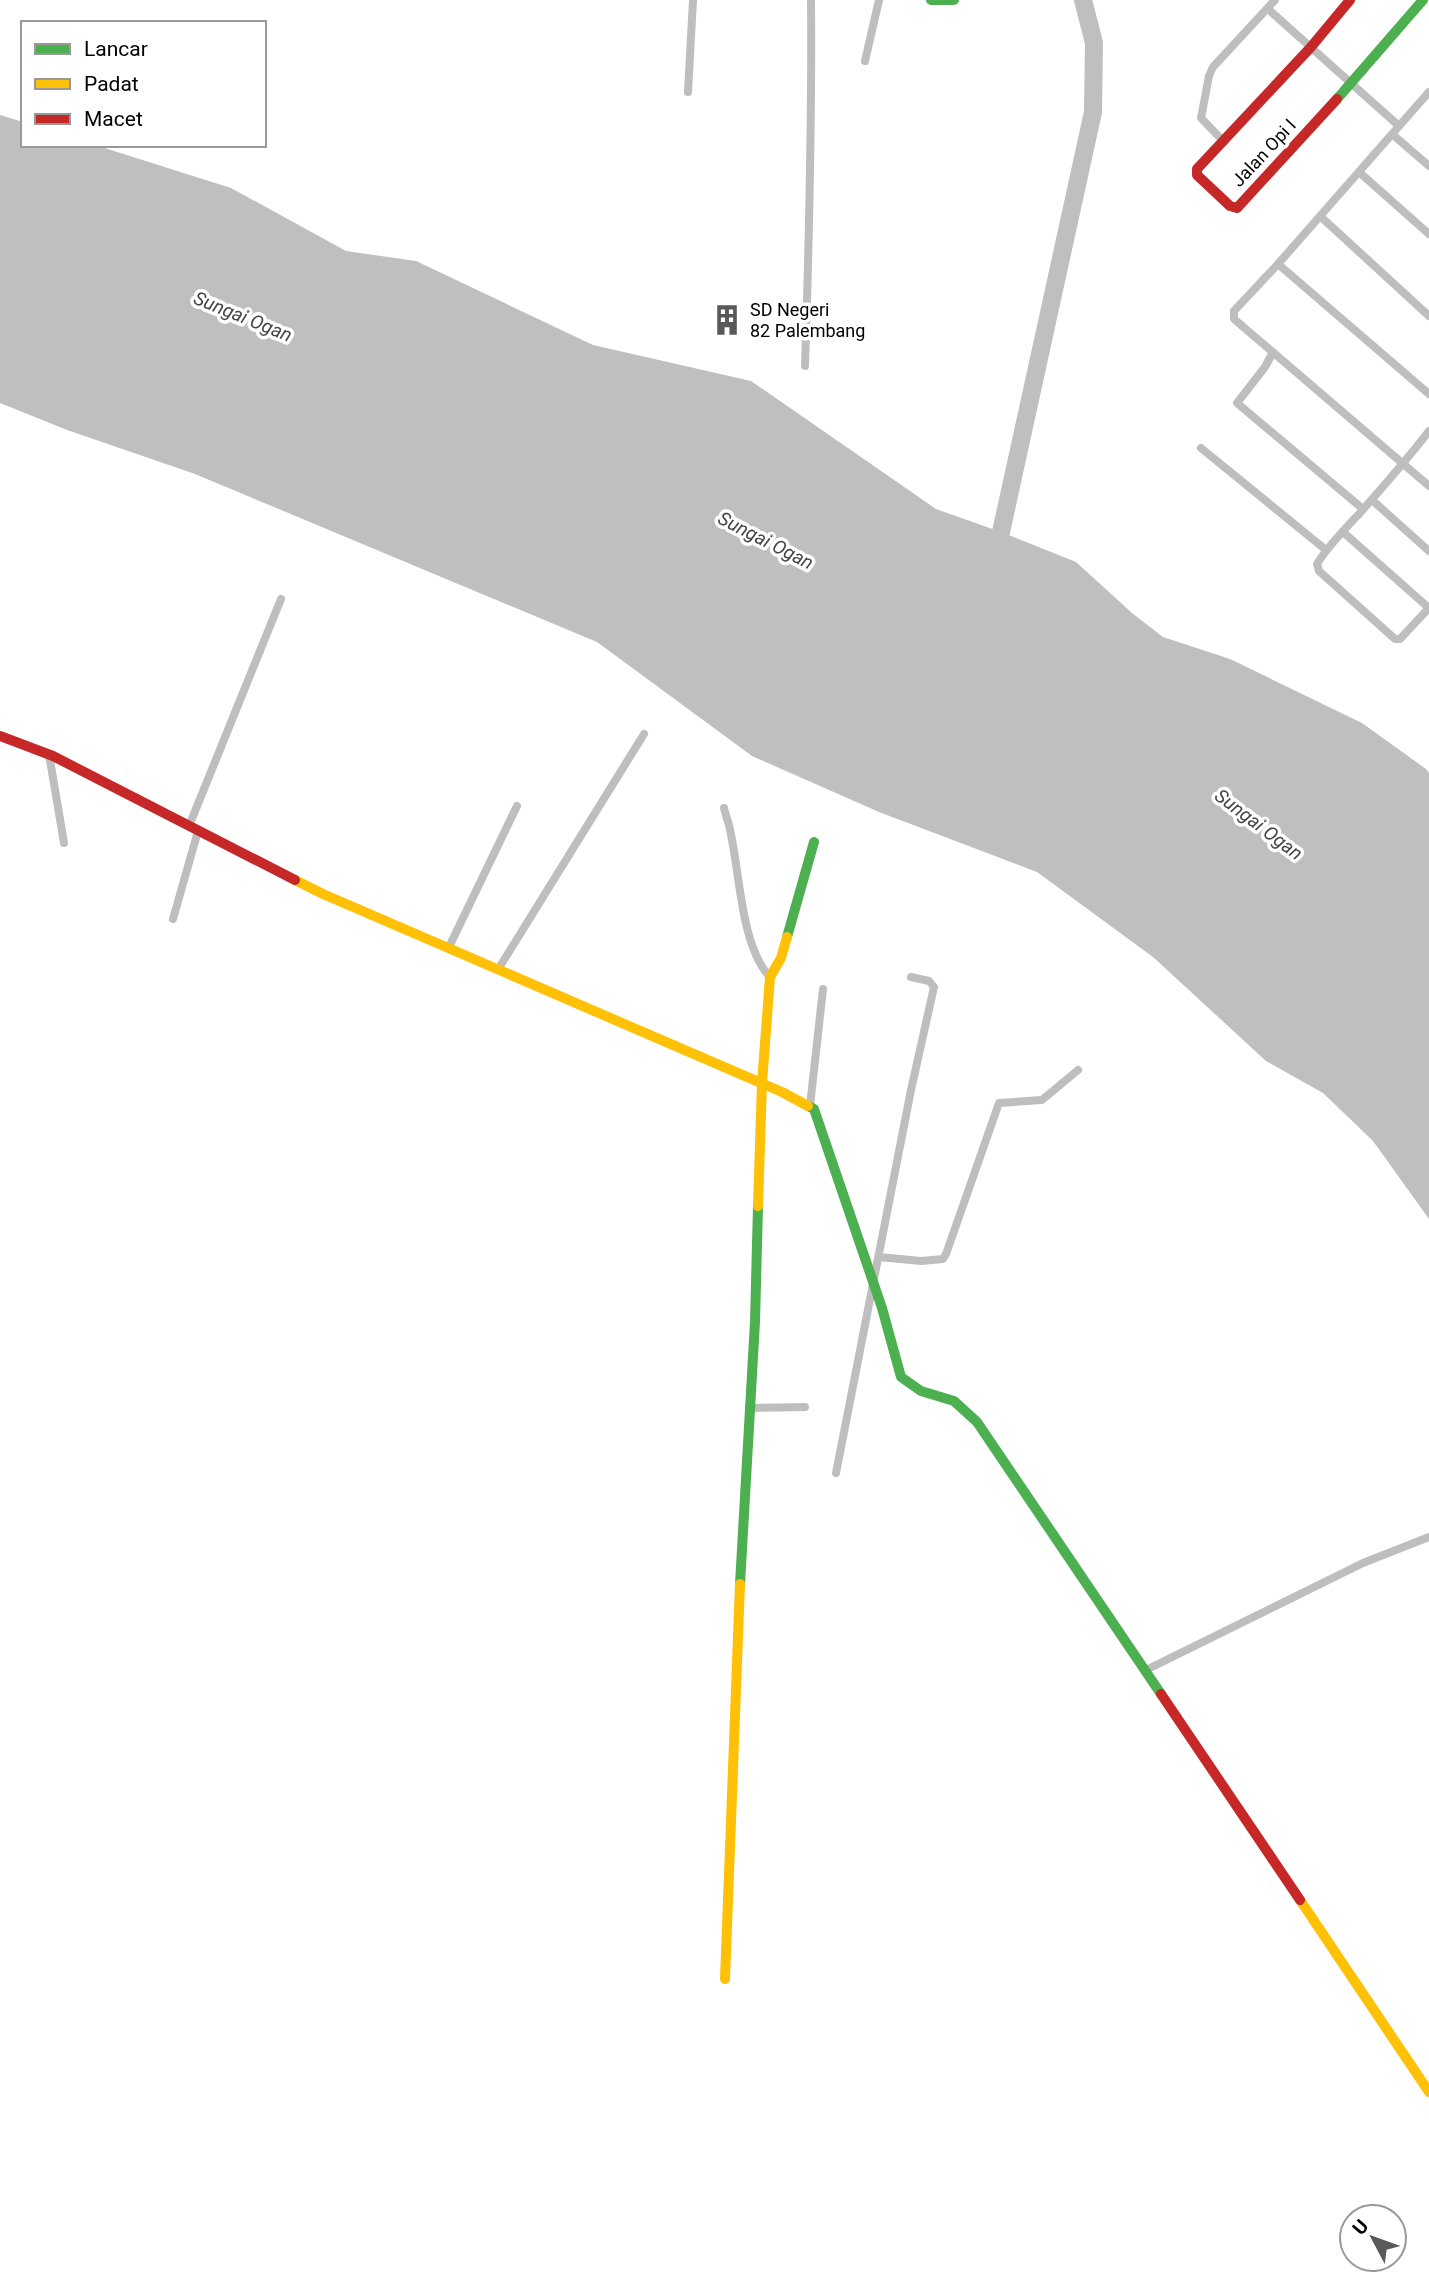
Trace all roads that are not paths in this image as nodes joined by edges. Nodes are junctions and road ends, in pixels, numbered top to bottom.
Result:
1 (693, 0) edge
2 (811, 0) edge
3 (879, 0) edge
4 (931, 0) edge
5 (954, 0) edge
6 (1275, 0) edge
7 (1350, 0) edge
8 (1423, 0) edge
9 (1268, 9) junction
10 (1311, 47) junction
11 (865, 61) dead end
12 (1352, 83) junction
13 (688, 92) dead end
14 (1429, 92) edge
15 (1399, 125) junction
16 (1392, 134) junction
17 (1224, 142) junction
18 (1429, 166) edge
19 (1359, 172) junction
20 (1321, 216) junction
21 (1429, 234) edge
22 (1278, 264) junction
23 (1429, 316) edge
24 (1273, 352) junction
25 (805, 366) dead end
26 (1429, 394) edge
27 (1429, 431) edge
28 (1202, 448) dead end
29 (1403, 464) junction
30 (1429, 486) edge
31 (1372, 500) junction
32 (1363, 509) junction
33 (1343, 532) junction
34 (1326, 550) junction
35 (1429, 551) edge
36 (281, 599) dead end
37 (644, 734) dead end
38 (0, 736) edge
39 (49, 754) junction
40 (517, 806) dead end
41 (724, 808) dead end
42 (193, 829) junction
43 (814, 842) dead end
44 (64, 843) dead end
45 (173, 919) dead end
46 (449, 947) junction
47 (499, 968) junction
48 (770, 977) junction
49 (911, 977) dead end
50 (823, 989) dead end
51 (1078, 1070) dead end
52 (762, 1083) junction
53 (807, 1104) junction
54 (879, 1257) junction
55 (874, 1284) junction
56 (753, 1408) junction
57 (805, 1408) dead end
58 (836, 1473) dead end
59 (1429, 1537) edge
60 (1146, 1670) junction
61 (725, 1979) dead end
62 (1429, 2092) edge

1 - 13 street
2 - 25 street
3 - 11 street
4 - 5 street
6 - 9 street
7 - 10 street, Jalan Opi I
8 - 12 street, Jalan Opi I
9 - 10 street
9 - 17 street
10 - 12 street
10 - 17 street, Jalan Opi I
12 - 15 street
12 - 17 street, Jalan Opi I
14 - 15 street
15 - 16 street
16 - 18 street
16 - 19 street
19 - 20 street
19 - 21 street
20 - 22 street
20 - 23 street
22 - 24 street
22 - 26 street
24 - 29 street
24 - 32 street
27 - 29 street
28 - 34 street
29 - 30 street
29 - 31 street
31 - 32 street
31 - 35 street
32 - 33 street
33 - 34 street
33 - 34 street
36 - 42 street
37 - 47 street
38 - 39 street
39 - 42 street
39 - 44 street
40 - 46 street
41 - 48 street
42 - 45 street
42 - 46 street
43 - 48 street
46 - 47 street
47 - 52 street
48 - 52 street
49 - 54 street
50 - 53 street
51 - 54 street
52 - 53 street
52 - 56 street
53 - 55 street
54 - 55 street
55 - 58 street
55 - 60 street
56 - 57 street
56 - 61 street
59 - 60 street
60 - 62 street

